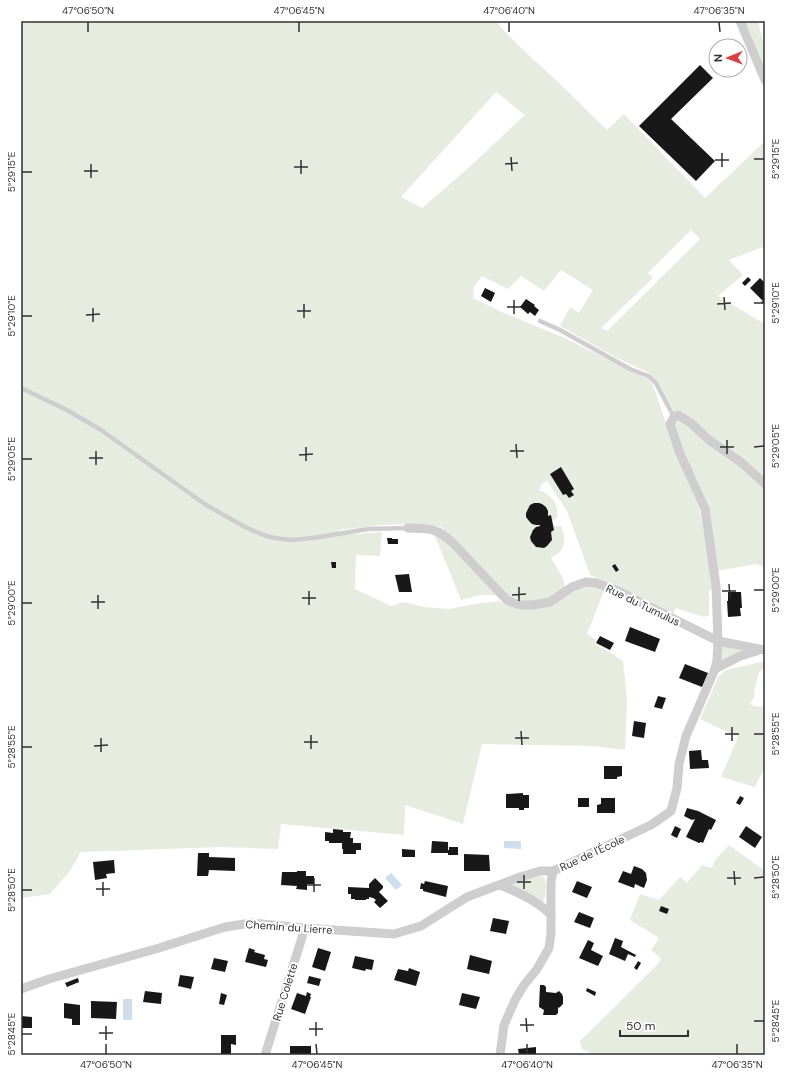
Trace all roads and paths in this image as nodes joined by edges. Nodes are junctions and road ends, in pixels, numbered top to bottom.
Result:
1 (740, 21) edge
2 (765, 80) edge
3 (540, 321) dead end
4 (21, 388) edge
5 (674, 417) junction
6 (765, 484) edge
7 (408, 528) joint
8 (718, 641) junction
9 (762, 650) edge
10 (715, 669) junction
11 (553, 871) junction
12 (500, 885) junction
13 (551, 915) junction
14 (305, 928) junction
15 (21, 989) edge
16 (265, 1055) edge
17 (500, 1055) edge

1 - 2 street
3 - 5 lane
4 - 7 lane
5 - 6 street
5 - 8 street, Rue de l'École
7 - 8 street, Rue du Tumulus
8 - 9 street, Rue du Tumulus
8 - 10 street, Rue de l'École
9 - 10 street
10 - 11 street, Rue de l'École
11 - 12 street, Chemin du Lierre
11 - 13 street, Rue de l'École
12 - 13 street
12 - 14 street, Chemin du Lierre
13 - 17 street, Rue de l'École
14 - 15 street, Chemin du Lierre
14 - 16 street, Rue Colette

